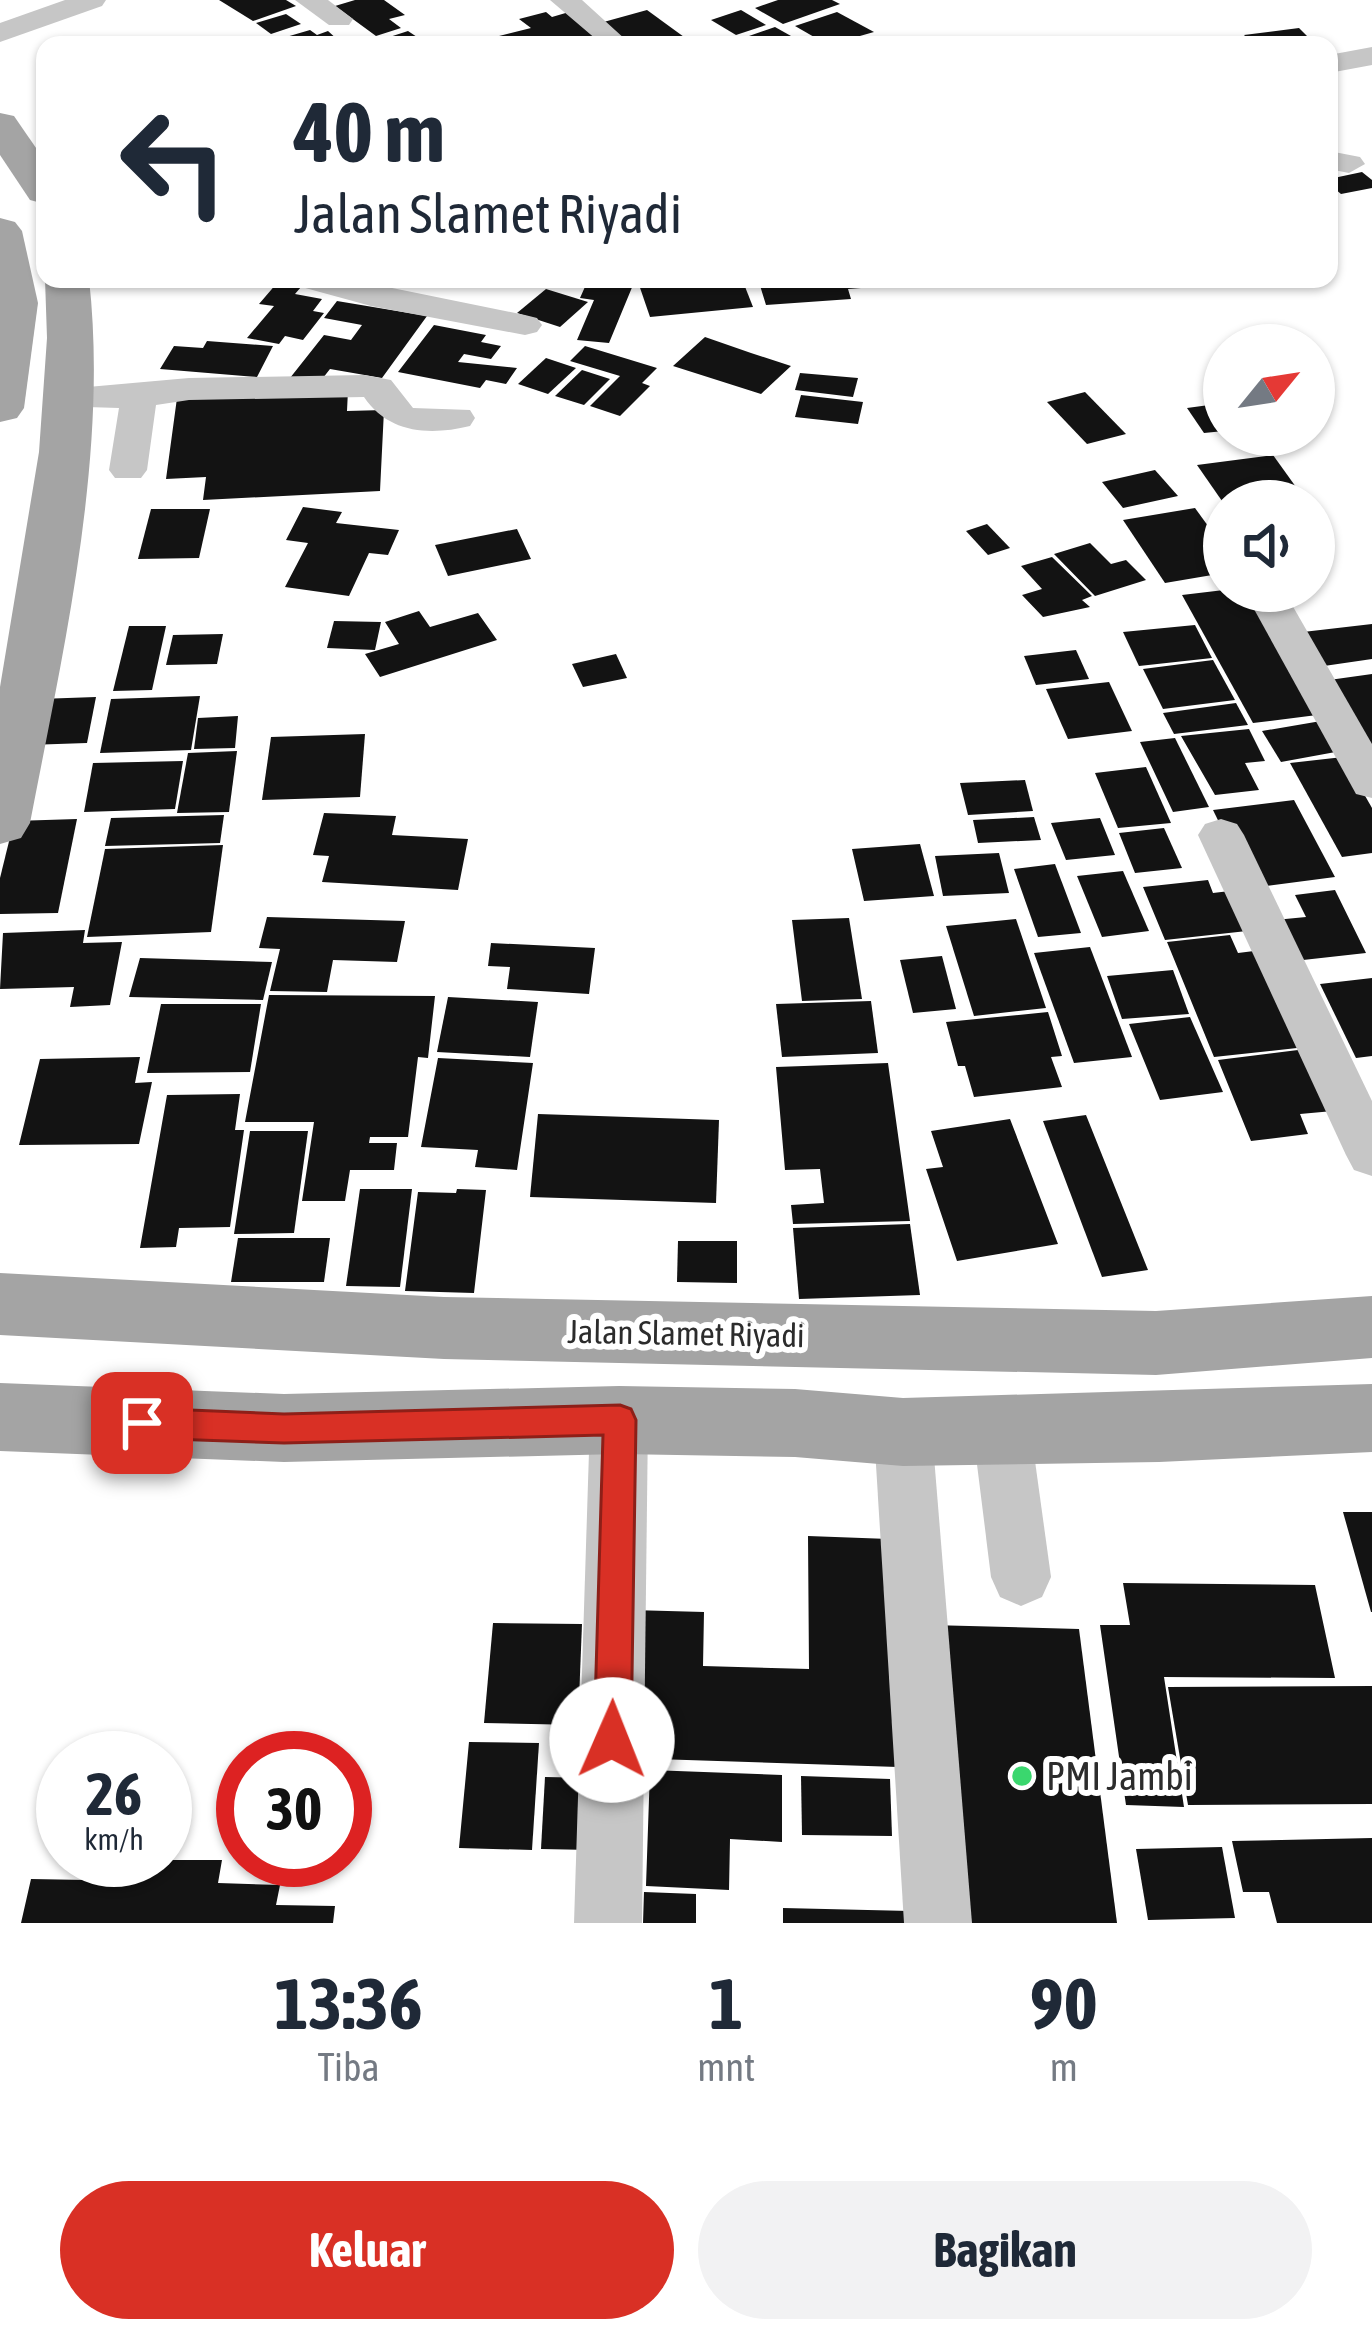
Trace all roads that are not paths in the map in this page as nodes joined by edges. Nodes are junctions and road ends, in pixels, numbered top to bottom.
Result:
1 (92, 0) edge
2 (309, 0) edge
3 (564, 0) edge
4 (339, 19) dead end
5 (0, 33) edge
6 (609, 36) edge
7 (1372, 56) edge
8 (1338, 62) edge
9 (0, 125) edge
10 (36, 178) edge
11 (0, 231) edge
12 (68, 288) edge
13 (342, 288) edge
14 (387, 288) edge
15 (371, 296) junction
16 (525, 325) dead end
17 (140, 397) junction
18 (67, 398) junction
19 (0, 408) edge
20 (457, 418) dead end
21 (128, 470) dead end
22 (1276, 612) edge
23 (1372, 783) edge
24 (0, 823) edge
25 (1220, 835) dead end
26 (1372, 1155) edge
27 (0, 1304) edge
28 (1372, 1327) edge
29 (1156, 1343) junction
30 (0, 1418) edge
31 (1372, 1418) edge
32 (620, 1420) junction
33 (1159, 1428) junction
34 (902, 1432) junction
35 (1002, 1432) junction
36 (1021, 1577) dead end
37 (608, 1923) edge
38 (938, 1923) edge

1 - 5 street
2 - 4 street
3 - 6 street
7 - 8 street
9 - 10 main road
11 - 19 main road
12 - 18 main road
13 - 15 street
14 - 15 street
15 - 16 street
17 - 18 street
17 - 20 street
17 - 21 street
18 - 24 main road
22 - 23 street
25 - 26 street
27 - 29 main road, Jalan Slamet Riyadi
28 - 29 main road, Jalan Slamet Riyadi
29 - 33 main road
30 - 32 main road
31 - 33 main road
32 - 34 main road
32 - 37 street
33 - 35 main road
34 - 35 main road
34 - 38 street
35 - 36 street

